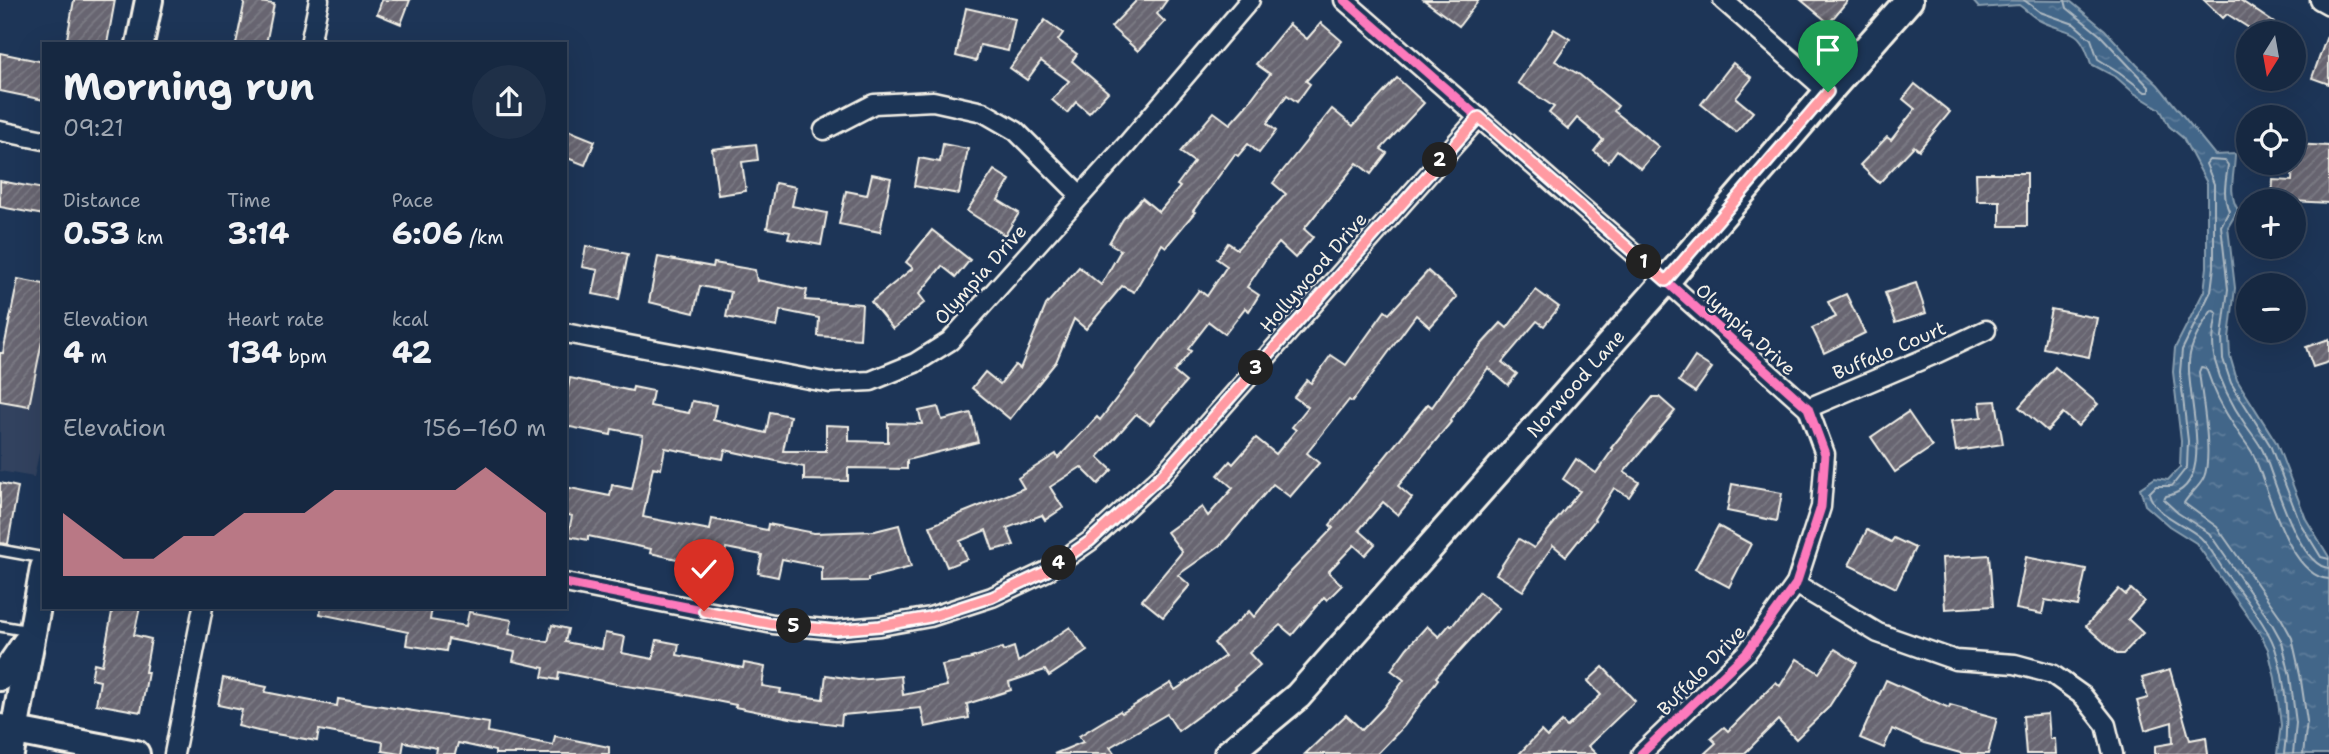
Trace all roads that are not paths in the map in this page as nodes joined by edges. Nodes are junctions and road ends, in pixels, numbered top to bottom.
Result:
1 (149, 0) edge
2 (319, 0) edge
3 (1250, 0) edge
4 (1344, 0) edge
5 (1723, 0) edge
6 (1909, 0) edge
7 (2320, 0) edge
8 (2329, 5) edge
9 (140, 42) edge
10 (310, 42) edge
11 (1828, 92) junction
12 (1479, 117) junction
13 (824, 130) dead end
14 (0, 131) edge
15 (42, 140) edge
16 (1080, 195) junction
17 (1666, 281) junction
18 (1986, 330) dead end
19 (567, 333) edge
20 (1808, 408) junction
21 (0, 550) edge
22 (42, 558) edge
23 (42, 579) edge
24 (567, 583) edge
25 (1796, 584) junction
26 (203, 609) edge
27 (0, 626) edge
28 (32, 634) junction
29 (0, 677) edge
30 (8, 737) edge
31 (136, 754) edge
32 (174, 754) edge
33 (1228, 754) edge
34 (1641, 754) edge
35 (2113, 754) edge

1 - 9 street
2 - 10 street
3 - 16 street, Olympia Drive
4 - 12 street, Olympia Drive
5 - 11 street
6 - 11 street, Norwood Lane
7 - 8 street
11 - 17 street, Norwood Lane
12 - 17 street, Olympia Drive
12 - 24 street, Hollywood Drive
13 - 16 street
14 - 15 street
16 - 19 street, Olympia Drive
17 - 20 street, Olympia Drive
17 - 33 street, Norwood Lane
18 - 20 street, Buffalo Court
20 - 25 street, Buffalo Drive
21 - 22 lane
23 - 28 street
25 - 34 street, Buffalo Drive
25 - 35 street
26 - 32 street
27 - 28 lane
28 - 29 street
28 - 30 street
30 - 31 street

